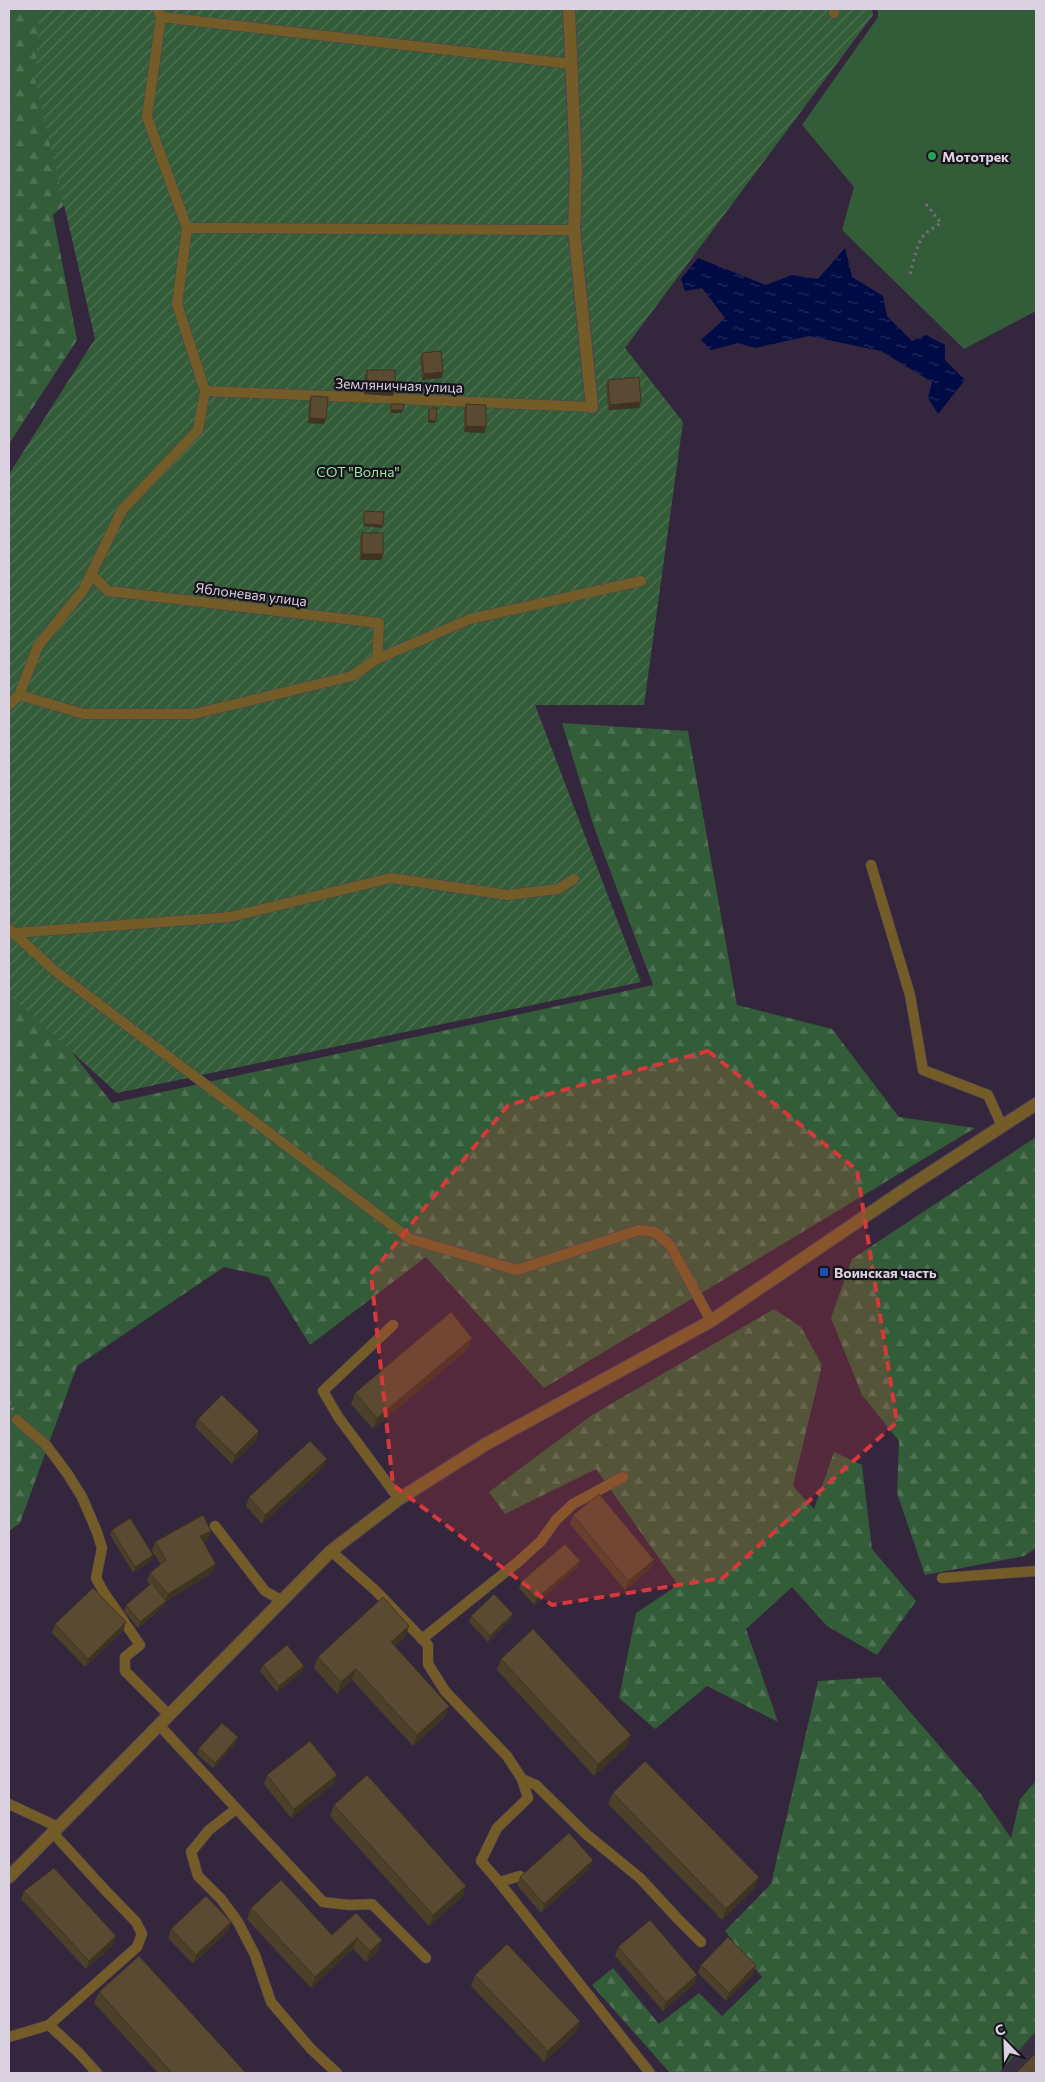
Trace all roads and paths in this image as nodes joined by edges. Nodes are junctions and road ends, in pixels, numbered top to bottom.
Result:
1 (569, 9) edge
2 (159, 13) edge
3 (571, 64) junction
4 (926, 204) dead end
5 (187, 228) junction
6 (574, 230) junction
7 (910, 274) dead end
8 (205, 391) junction
9 (592, 407) joint
10 (91, 574) junction
11 (641, 581) dead end
12 (377, 659) junction
13 (19, 694) junction
14 (9, 705) edge
15 (871, 865) dead end
16 (574, 879) dead end
17 (11, 931) edge
18 (1036, 1104) edge
19 (1002, 1126) junction
20 (711, 1321) junction
21 (393, 1325) dead end
22 (18, 1420) dead end
23 (623, 1477) dead end
24 (399, 1499) junction
25 (214, 1526) dead end
26 (331, 1551) junction
27 (1036, 1571) edge
28 (942, 1578) dead end
29 (282, 1600) junction
30 (422, 1639) junction
31 (169, 1715) junction
32 (159, 1725) junction
33 (522, 1779) junction
34 (9, 1804) edge
35 (236, 1809) junction
36 (55, 1830) junction
37 (520, 1876) edge
38 (9, 1877) edge
39 (499, 1882) junction
40 (701, 1942) dead end
41 (426, 1958) dead end
42 (49, 2025) junction
43 (9, 2037) edge
44 (97, 2073) edge
45 (337, 2073) edge
46 (650, 2073) edge

1 - 3 street
2 - 3 lane
2 - 5 lane
3 - 6 street
4 - 7 path
5 - 6 lane
5 - 8 lane
6 - 9 street
8 - 9 lane, Земляничная улица
8 - 10 lane
10 - 12 lane, Яблоневая улица
10 - 13 lane
11 - 12 lane
12 - 13 lane
13 - 14 lane
15 - 19 lane
16 - 17 lane
17 - 20 lane
18 - 19 street
19 - 20 street
20 - 24 street
21 - 24 lane
22 - 31 lane
23 - 30 lane
24 - 26 street
25 - 29 lane
26 - 29 street
26 - 30 lane
27 - 28 lane
29 - 31 street
30 - 33 lane
31 - 32 street
32 - 35 lane
32 - 36 street
33 - 39 lane
33 - 40 lane
34 - 36 lane
35 - 41 lane
35 - 45 lane
36 - 38 street
36 - 42 lane
37 - 39 lane
39 - 46 lane
42 - 43 lane
42 - 44 lane

